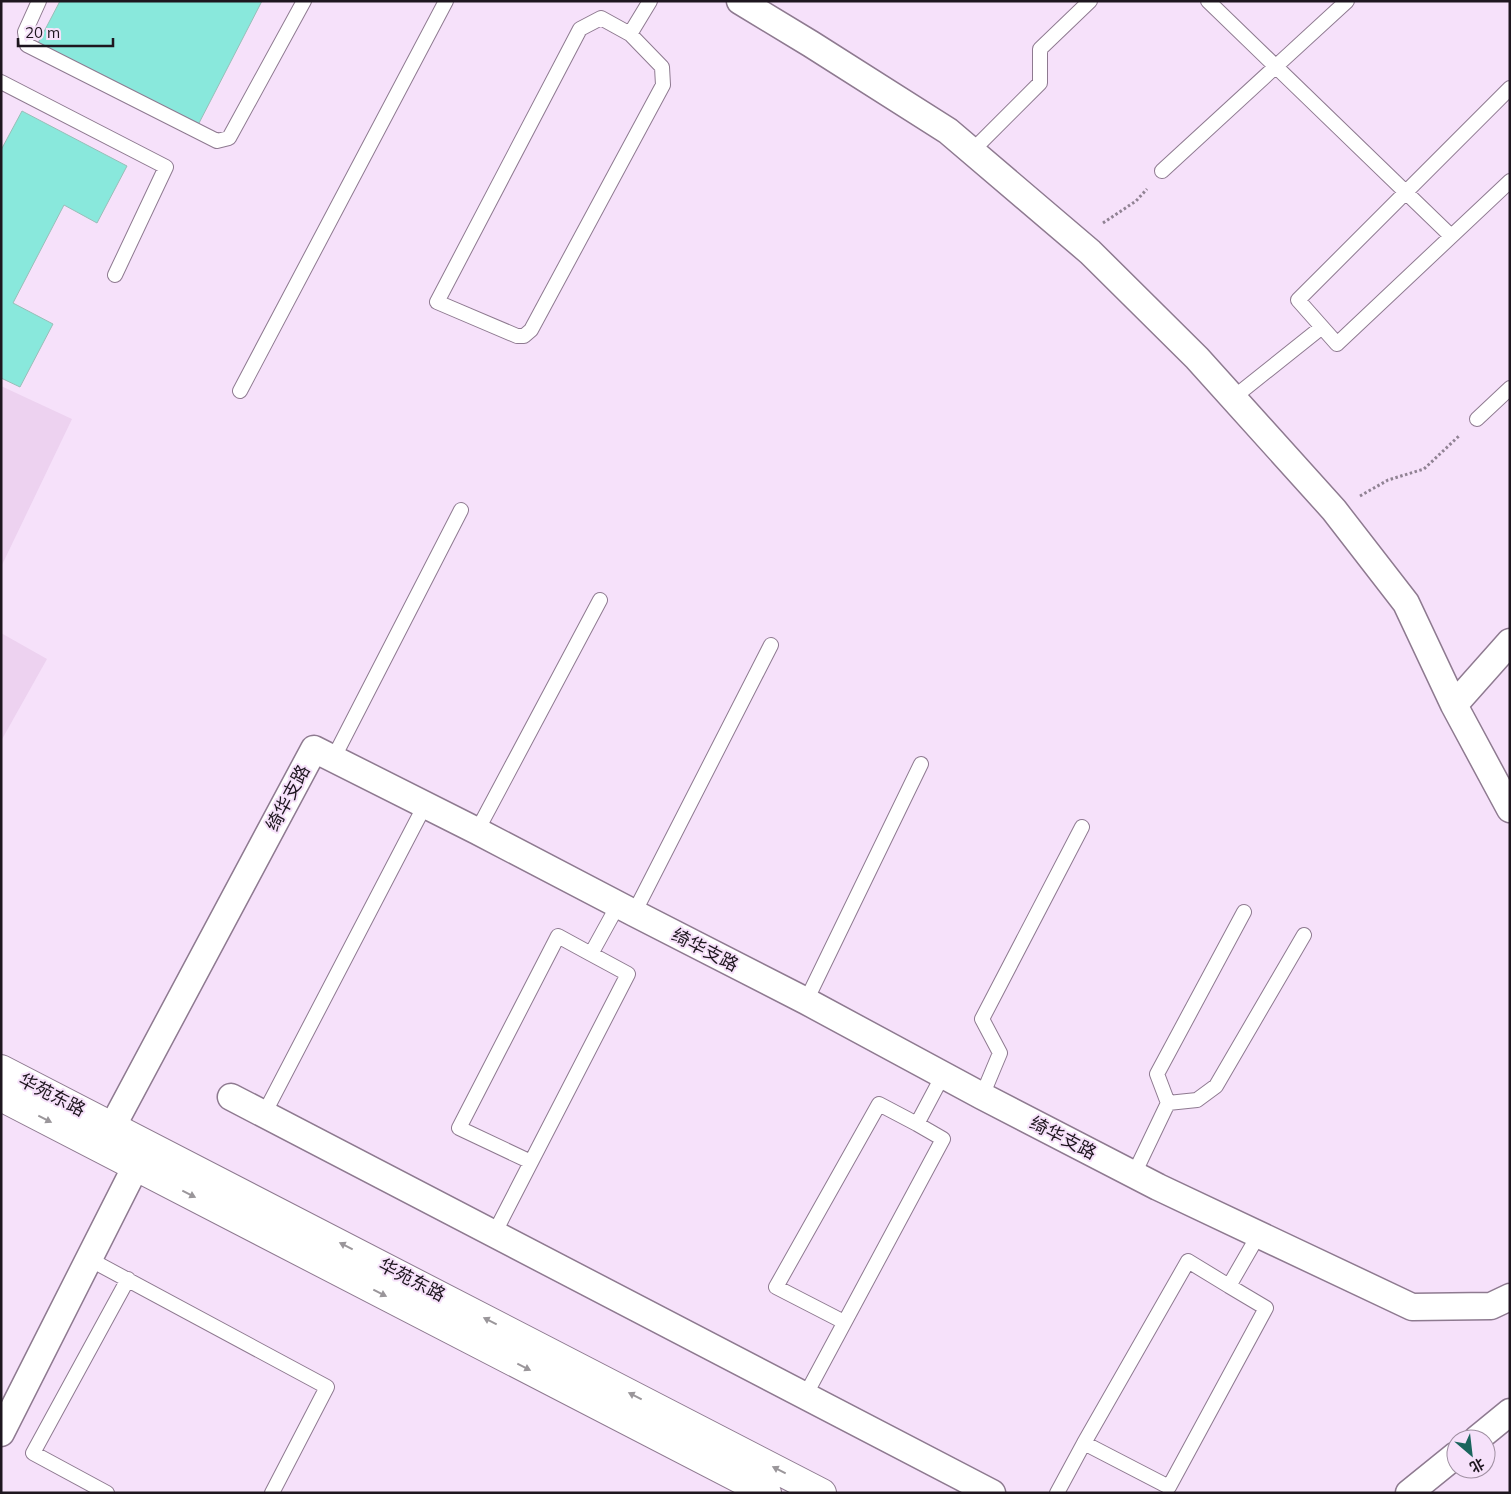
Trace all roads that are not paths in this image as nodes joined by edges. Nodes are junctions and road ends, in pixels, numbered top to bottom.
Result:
1 (38, 1) edge
2 (304, 1) edge
3 (446, 1) edge
4 (650, 1) edge
5 (740, 1) edge
6 (1090, 1) edge
7 (1208, 1) edge
8 (1347, 1) edge
9 (630, 34) junction
10 (1276, 66) junction
11 (1, 82) edge
12 (1510, 88) edge
13 (972, 151) junction
14 (1162, 171) road end
15 (1510, 181) edge
16 (1406, 192) junction
17 (1451, 236) junction
18 (115, 276) dead end
19 (1322, 327) junction
20 (1510, 388) edge
21 (240, 391) dead end
22 (1233, 398) junction
23 (1477, 419) road end
24 (461, 510) dead end
25 (600, 600) dead end
26 (1510, 642) edge
27 (771, 645) dead end
28 (1454, 705) junction
29 (333, 759) junction
30 (921, 764) dead end
31 (425, 805) junction
32 (1510, 810) edge
33 (1082, 827) dead end
34 (477, 831) junction
35 (626, 909) junction
36 (1244, 912) dead end
37 (1304, 935) dead end
38 (591, 954) junction
39 (806, 1001) junction
40 (1, 1069) edge
41 (943, 1075) junction
42 (982, 1096) junction
43 (1, 1097) edge
44 (231, 1097) dead end
45 (1168, 1103) junction
46 (264, 1114) junction
47 (917, 1124) junction
48 (106, 1137) junction
49 (142, 1155) junction
50 (531, 1162) junction
51 (1134, 1174) junction
52 (494, 1234) junction
53 (1259, 1234) junction
54 (89, 1258) junction
55 (128, 1280) junction
56 (1229, 1286) junction
57 (1510, 1297) edge
58 (844, 1322) junction
59 (805, 1396) junction
60 (1510, 1412) edge
61 (1489, 1429) edge
62 (1, 1433) edge
63 (1084, 1443) junction
64 (1446, 1464) edge
65 (1167, 1490) edge
66 (107, 1493) edge
67 (272, 1493) edge
68 (768, 1493) edge
69 (822, 1493) edge
70 (992, 1493) edge
71 (1057, 1493) edge
72 (1410, 1493) edge

1 - 2 lane
3 - 21 lane
4 - 9 lane
5 - 13 street
6 - 13 lane
7 - 10 lane
8 - 10 lane
9 - 9 lane
10 - 14 lane
10 - 16 lane
11 - 18 lane
12 - 16 lane
13 - 22 street
15 - 17 lane
16 - 17 lane
16 - 19 lane
17 - 19 lane
19 - 22 lane
20 - 23 lane
22 - 28 street
24 - 29 lane
25 - 34 lane
26 - 28 street
27 - 35 lane
28 - 32 street
29 - 31 street, 绮华支路
29 - 48 street, 绮华支路
30 - 39 lane
31 - 34 street, 绮华支路
31 - 46 lane
33 - 42 lane
34 - 35 street, 绮华支路
35 - 38 lane
35 - 39 street, 绮华支路
36 - 45 lane
37 - 45 lane
38 - 50 lane
38 - 50 lane
39 - 41 street, 绮华支路
40 - 48 street, 华苑东路
41 - 42 street, 绮华支路
41 - 47 lane
42 - 51 street, 绮华支路
43 -> 48 street, 华苑东路
44 - 46 street
45 - 51 lane
46 - 52 street
47 - 58 lane
47 - 58 lane
48 - 49 street, 华苑东路
49 - 54 street
49 -> 68 street, 华苑东路
69 -> 49 street, 华苑东路
50 - 52 lane
51 - 53 street, 绮华支路
52 - 59 street
53 - 56 lane
53 - 57 street, 绮华支路
54 - 55 lane
54 - 62 street
55 - 66 lane
55 - 67 lane
56 - 63 lane
56 - 65 lane
58 - 59 lane
59 - 70 street
60 - 61 street
63 - 65 lane
63 - 71 lane
64 - 72 street

